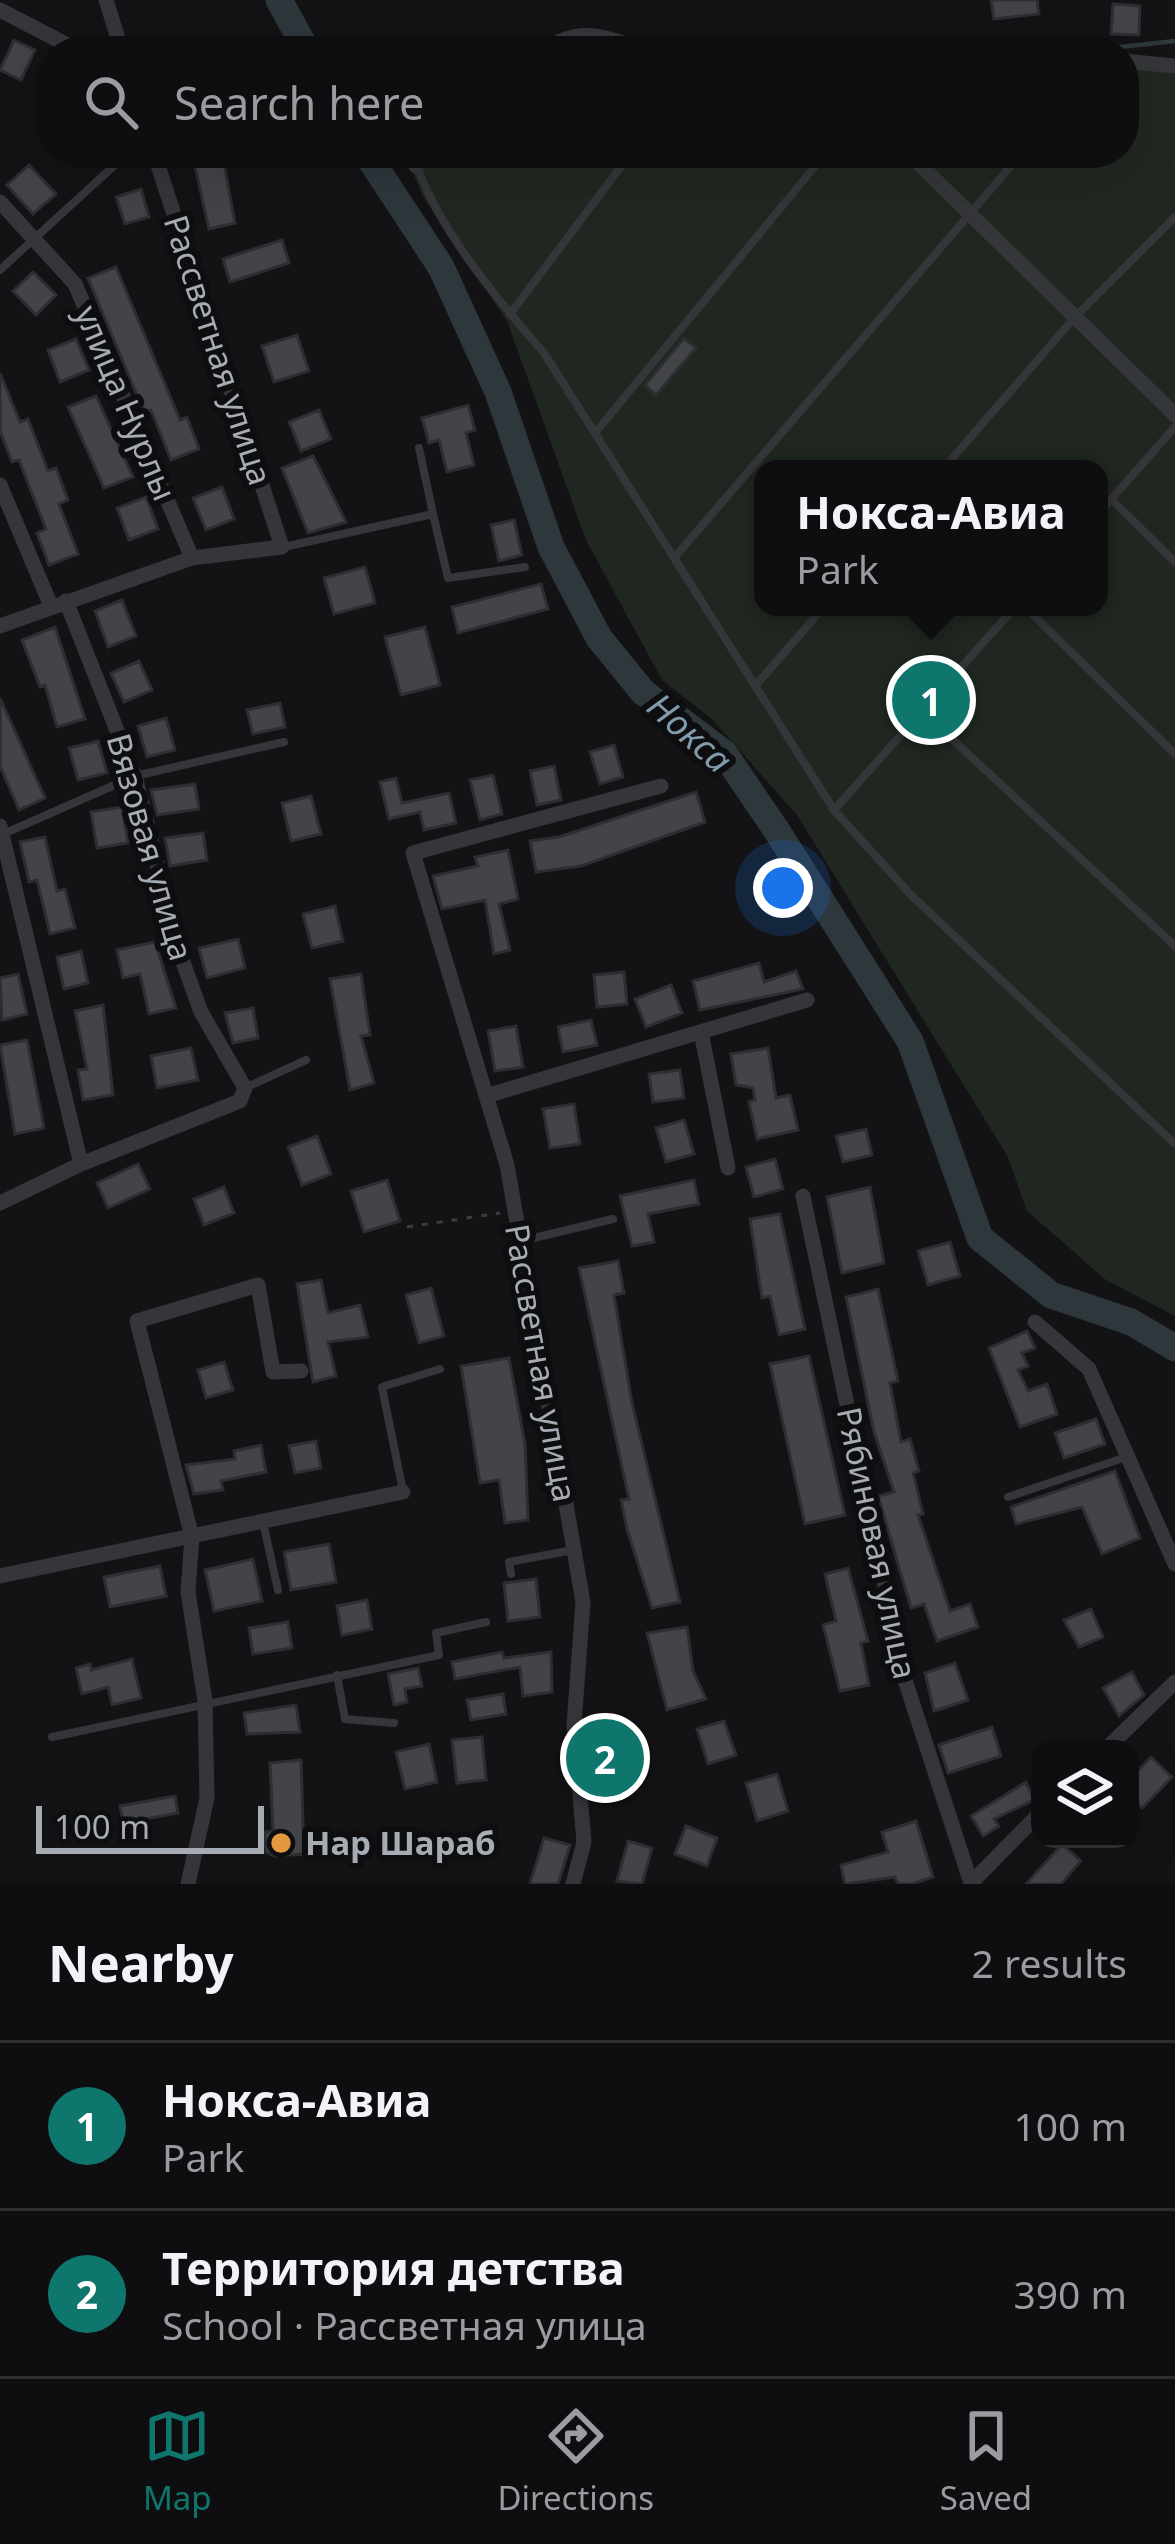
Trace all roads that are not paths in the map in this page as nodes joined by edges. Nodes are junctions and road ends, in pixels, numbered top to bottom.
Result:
1 (106, 0) edge
2 (0, 10) edge
3 (51, 36) edge
4 (117, 36) edge
5 (569, 36) edge
6 (598, 36) edge
7 (1139, 63) edge
8 (1175, 66) edge
9 (111, 168) edge
10 (159, 168) edge
11 (417, 168) edge
12 (621, 168) edge
13 (814, 168) edge
14 (923, 168) edge
15 (1008, 168) edge
16 (0, 202) edge
17 (968, 212) junction
18 (1175, 217) edge
19 (33, 238) junction
20 (0, 270) edge
21 (510, 314) junction
22 (1075, 317) junction
23 (1175, 416) edge
24 (1175, 427) edge
25 (595, 433) junction
26 (419, 448) dead end
27 (757, 460) edge
28 (951, 460) edge
29 (754, 463) edge
30 (0, 484) edge
31 (1111, 499) junction
32 (1108, 502) edge
33 (433, 514) junction
34 (282, 548) junction
35 (674, 557) junction
36 (192, 558) junction
37 (1175, 562) edge
38 (525, 567) dead end
39 (58, 604) junction
40 (816, 616) edge
41 (1007, 616) edge
42 (1034, 616) edge
43 (0, 626) edge
44 (756, 685) junction
45 (925, 714) junction
46 (284, 742) dead end
47 (1175, 754) edge
48 (135, 776) junction
49 (662, 786) dead end
50 (834, 810) junction
51 (1, 832) edge
52 (1175, 946) edge
53 (807, 1000) dead end
54 (701, 1032) junction
55 (306, 1060) dead end
56 (245, 1088) junction
57 (486, 1096) junction
58 (1175, 1144) edge
59 (81, 1164) junction
60 (728, 1168) dead end
61 (803, 1196) dead end
62 (0, 1203) edge
63 (613, 1219) dead end
64 (520, 1241) junction
65 (1035, 1322) dead end
66 (440, 1369) dead end
67 (301, 1371) dead end
68 (1129, 1456) junction
69 (403, 1492) joint
70 (1008, 1497) dead end
71 (263, 1522) junction
72 (192, 1537) junction
73 (574, 1550) junction
74 (1175, 1564) edge
75 (511, 1574) dead end
76 (0, 1576) edge
77 (278, 1590) dead end
78 (486, 1622) dead end
79 (337, 1675) junction
80 (1175, 1682) edge
81 (205, 1701) junction
82 (394, 1723) dead end
83 (52, 1737) dead end
84 (1115, 1740) edge
85 (1031, 1822) edge
86 (188, 1884) edge
87 (573, 1884) edge
88 (970, 1884) edge

1 - 4 street
2 - 3 street
5 - 6 street
7 - 8 street
9 - 19 lane
10 - 34 street, Рассветная улица
11 - 21 lane
12 - 21 lane
13 - 25 lane
14 - 17 street
15 - 17 lane
16 - 19 street, улица Нурлы
17 - 22 street
17 - 27 lane
18 - 22 lane
19 - 20 lane
19 - 36 street, улица Нурлы
21 - 25 lane
22 - 23 street
22 - 28 lane
24 - 31 lane
25 - 35 lane
26 - 33 lane
29 - 35 lane
30 - 39 street, Вязовая улица
31 - 32 lane
31 - 37 lane
33 - 34 lane
33 - 38 lane
34 - 36 street
35 - 44 lane
36 - 39 street
39 - 43 street
39 - 48 street, Вязовая улица
40 - 44 lane
41 - 45 lane
42 - 47 lane
44 - 50 lane
45 - 50 lane
45 - 52 lane
46 - 48 lane
48 - 51 lane
48 - 56 street, Вязовая улица
49 - 57 street, Рассветная улица
50 - 58 lane
51 - 59 street
53 - 54 street
54 - 57 street
54 - 60 street
55 - 56 lane
56 - 59 street
57 - 64 street, Рассветная улица
59 - 62 street
61 - 88 street, Рябиновая улица
63 - 64 lane
64 - 73 street, Рассветная улица
65 - 68 street
66 - 69 lane
67 - 72 street
68 - 70 lane
68 - 74 street
69 - 71 street
71 - 72 street
71 - 77 lane
72 - 76 street
72 - 81 street
73 - 75 lane
73 - 87 street, Рассветная улица
78 - 79 lane
79 - 81 lane
79 - 82 lane
80 - 84 street
81 - 83 lane
81 - 86 street
85 - 88 street

